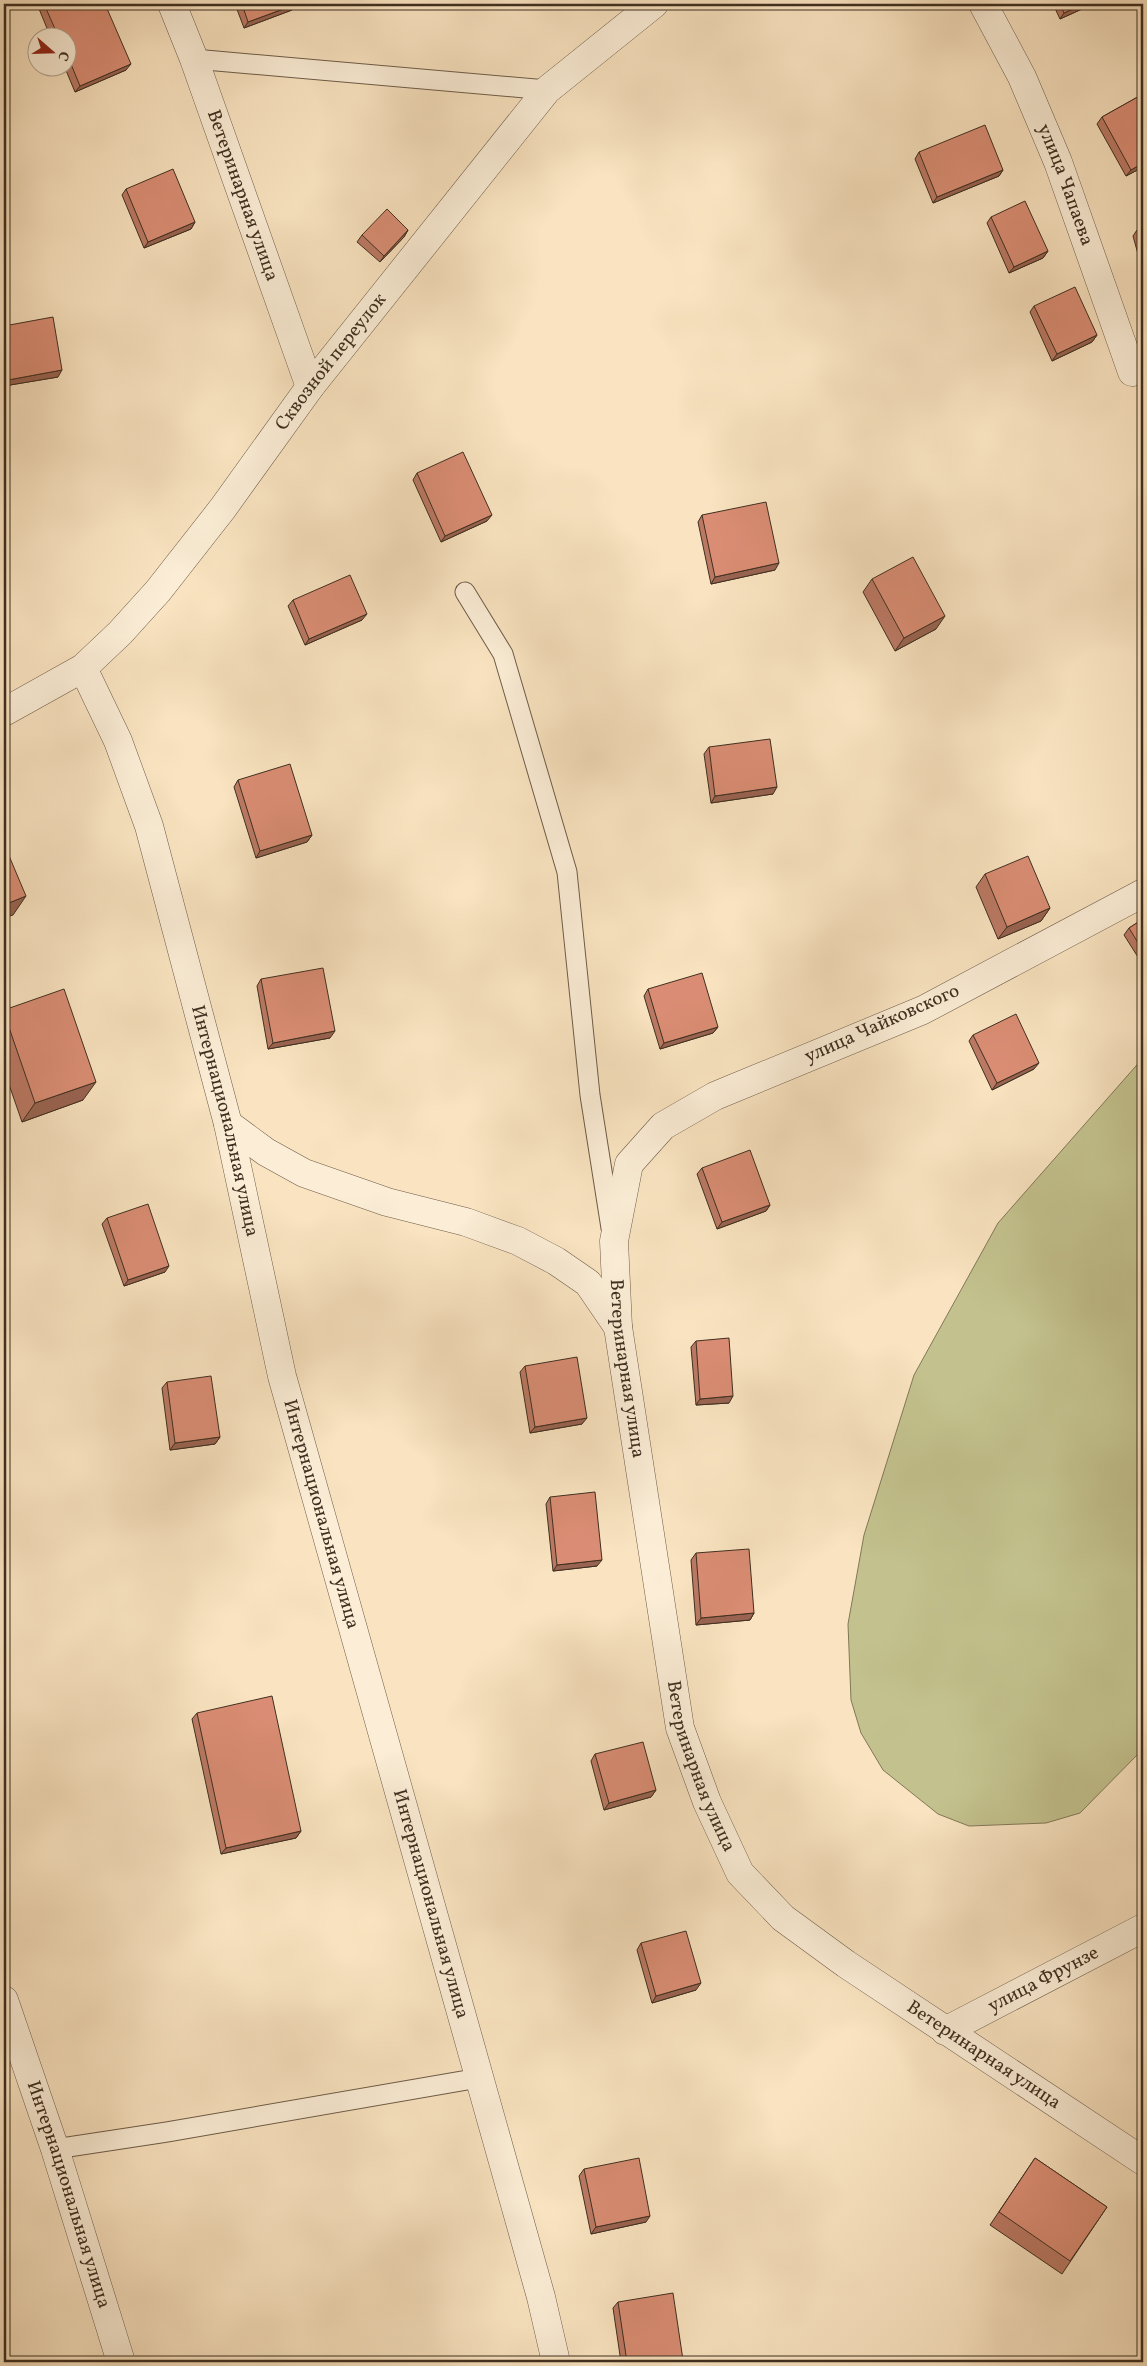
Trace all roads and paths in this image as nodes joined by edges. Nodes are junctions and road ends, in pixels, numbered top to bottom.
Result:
1 (172, 4) edge
2 (654, 4) edge
3 (983, 4) edge
4 (194, 59) junction
5 (546, 90) junction
6 (1132, 372) dead end
7 (310, 387) junction
8 (464, 592) dead end
9 (83, 668) junction
10 (4, 712) edge
11 (1143, 893) edge
12 (228, 1124) junction
13 (629, 1164) joint
14 (614, 1241) junction
15 (618, 1327) junction
16 (1143, 1928) edge
17 (4, 2000) edge
18 (945, 2031) junction
19 (479, 2078) junction
20 (55, 2149) junction
21 (1143, 2161) edge
22 (121, 2362) edge
23 (556, 2362) edge

1 - 4 street, Ветеринарная улица
2 - 5 street, Сквозной переулок
3 - 6 street, улица Чапаева
4 - 5 lane
4 - 7 street, Ветеринарная улица
5 - 7 street, Сквозной переулок
7 - 9 street, Сквозной переулок
8 - 14 lane
9 - 10 street, Сквозной переулок
9 - 12 street, Интернациональная улица
11 - 13 street, улица Чайковского
12 - 15 street
12 - 19 street, Интернациональная улица
13 - 14 street, Ветеринарная улица
14 - 15 street, Ветеринарная улица
15 - 18 street, Ветеринарная улица
16 - 18 street, улица Фрунзе
17 - 20 street, Интернациональная улица
18 - 21 street, Ветеринарная улица
19 - 20 lane
19 - 23 street, Интернациональная улица
20 - 22 street, Интернациональная улица

